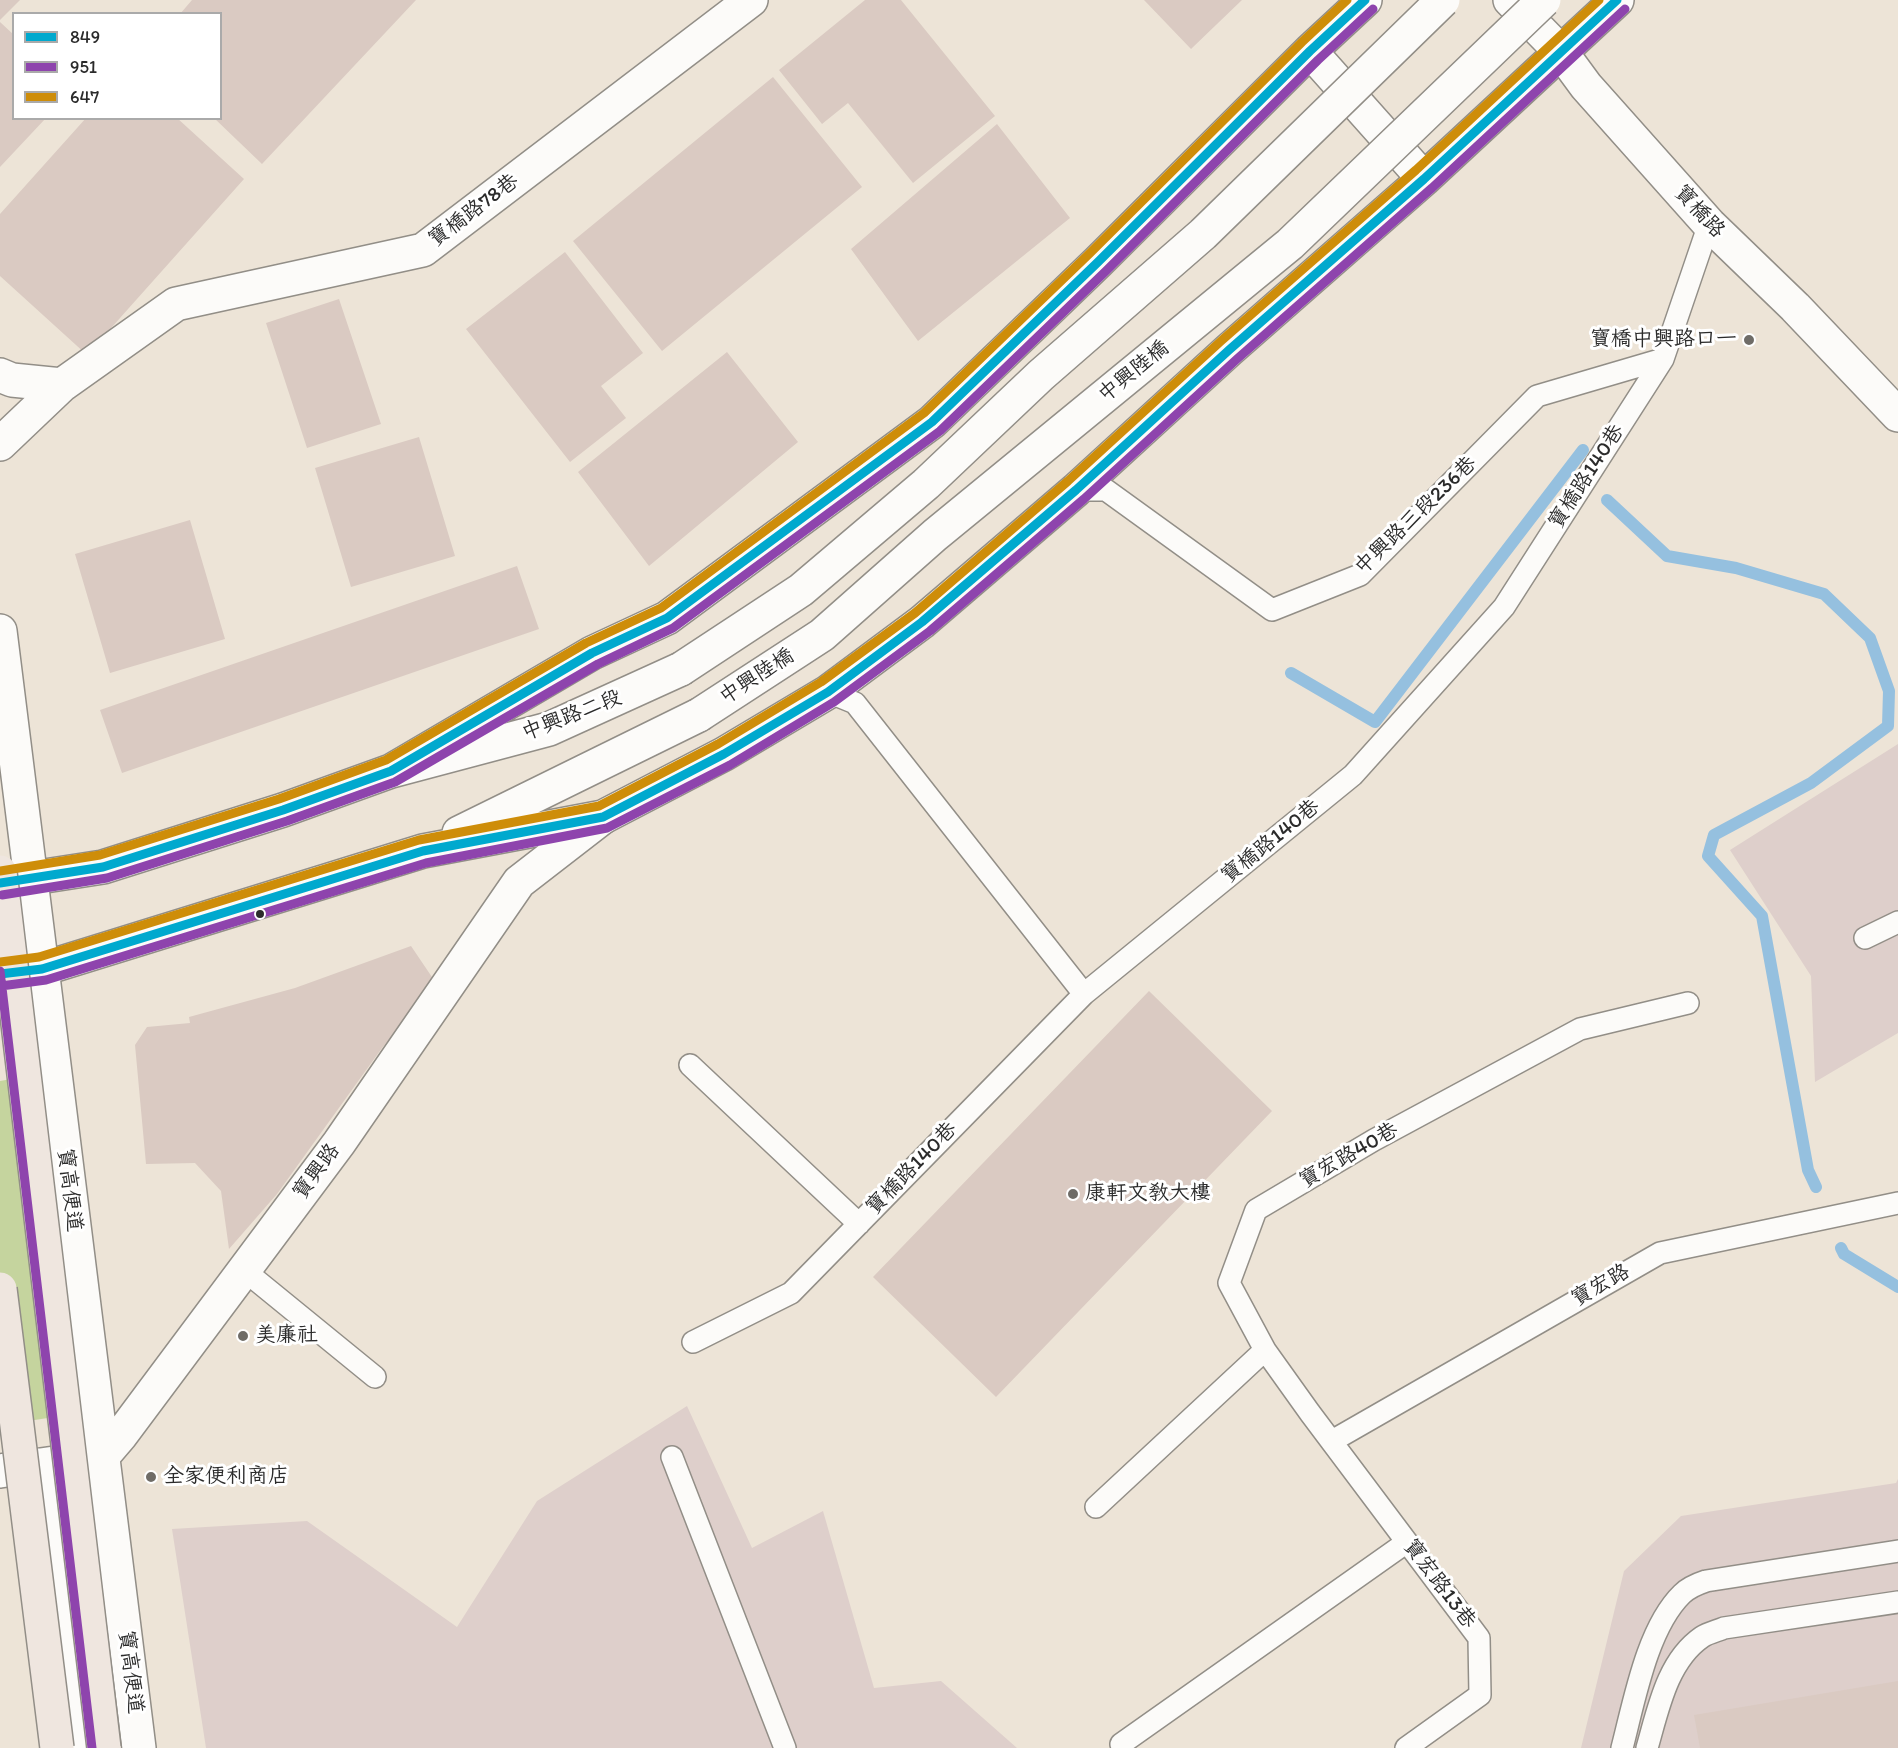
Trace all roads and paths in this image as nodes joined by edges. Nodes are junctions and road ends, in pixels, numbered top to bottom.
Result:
1 (751, 0) edge
2 (1365, 0) edge
3 (1443, 0) edge
4 (1510, 0) edge
5 (1544, 0) edge
6 (1617, 0) edge
7 (1310, 51) junction
8 (1561, 52) junction
9 (1425, 179) junction
10 (1709, 224) junction
11 (1663, 359) junction
12 (0, 375) edge
13 (62, 385) junction
14 (1898, 415) edge
15 (0, 444) edge
16 (1076, 490) junction
17 (0, 631) edge
18 (828, 692) junction
19 (391, 771) junction
20 (603, 817) junction
21 (423, 851) junction
22 (10, 879) edge
23 (1898, 922) edge
24 (1865, 938) dead end
25 (42, 969) junction
26 (0, 974) edge
27 (1084, 994) junction
28 (1688, 1003) dead end
29 (690, 1065) dead end
30 (1898, 1203) edge
31 (859, 1224) junction
32 (245, 1270) junction
33 (0, 1289) edge
34 (693, 1342) dead end
35 (1265, 1350) junction
36 (375, 1377) dead end
37 (1332, 1441) junction
38 (103, 1456) junction
39 (672, 1457) dead end
40 (40, 1465) junction
41 (0, 1471) edge
42 (1096, 1507) dead end
43 (1407, 1542) junction
44 (1898, 1551) edge
45 (1898, 1602) edge
46 (1121, 1744) dead end
47 (57, 1748) edge
48 (75, 1748) edge
49 (104, 1748) edge
50 (139, 1748) edge
51 (785, 1748) edge
52 (1406, 1748) edge
53 (1622, 1748) edge
54 (1647, 1748) edge

1 - 13 street, 寶橋路78巷
2 - 7 street, 中興路二段
3 - 19 street, 中興路二段, bridge
4 - 8 street, 寶橋路
5 - 21 street, 中興陸橋, bridge
6 - 8 street
7 - 9 street
7 - 19 street, 中興路二段
8 - 9 street
8 - 10 street, 寶橋路
9 - 16 street
10 - 11 lane, 寶橋路140巷
10 - 14 street, 寶橋路
11 - 16 lane, 中興路三段236巷
11 - 27 lane, 寶橋路140巷
12 - 13 street
13 - 15 street, 寶橋路78巷
16 - 18 street
17 - 22 street, 寶高便道
18 - 20 street
18 - 27 lane
19 - 22 street, 中興路二段
20 - 21 street
20 - 32 street, 寶興路
21 - 25 street
22 - 25 street, 寶高便道
22 - 49 highway, bridge
23 - 24 lane
25 - 26 street
25 - 38 street, 寶高便道
27 - 31 lane, 寶橋路140巷
28 - 35 lane, 寶宏路40巷
29 - 31 lane
30 - 37 lane, 寶宏路
31 - 34 lane, 寶橋路140巷
32 - 36 lane
32 - 38 street, 寶興路
33 - 47 highway, bridge
35 - 37 lane, 寶宏路40巷
35 - 42 lane
37 - 43 lane, 寶宏路13巷
38 - 40 street
38 - 50 street, 寶高便道
39 - 51 lane
40 - 41 street
40 - 48 street
43 - 46 lane
43 - 52 lane, 寶宏路13巷
44 - 53 lane
45 - 54 lane

